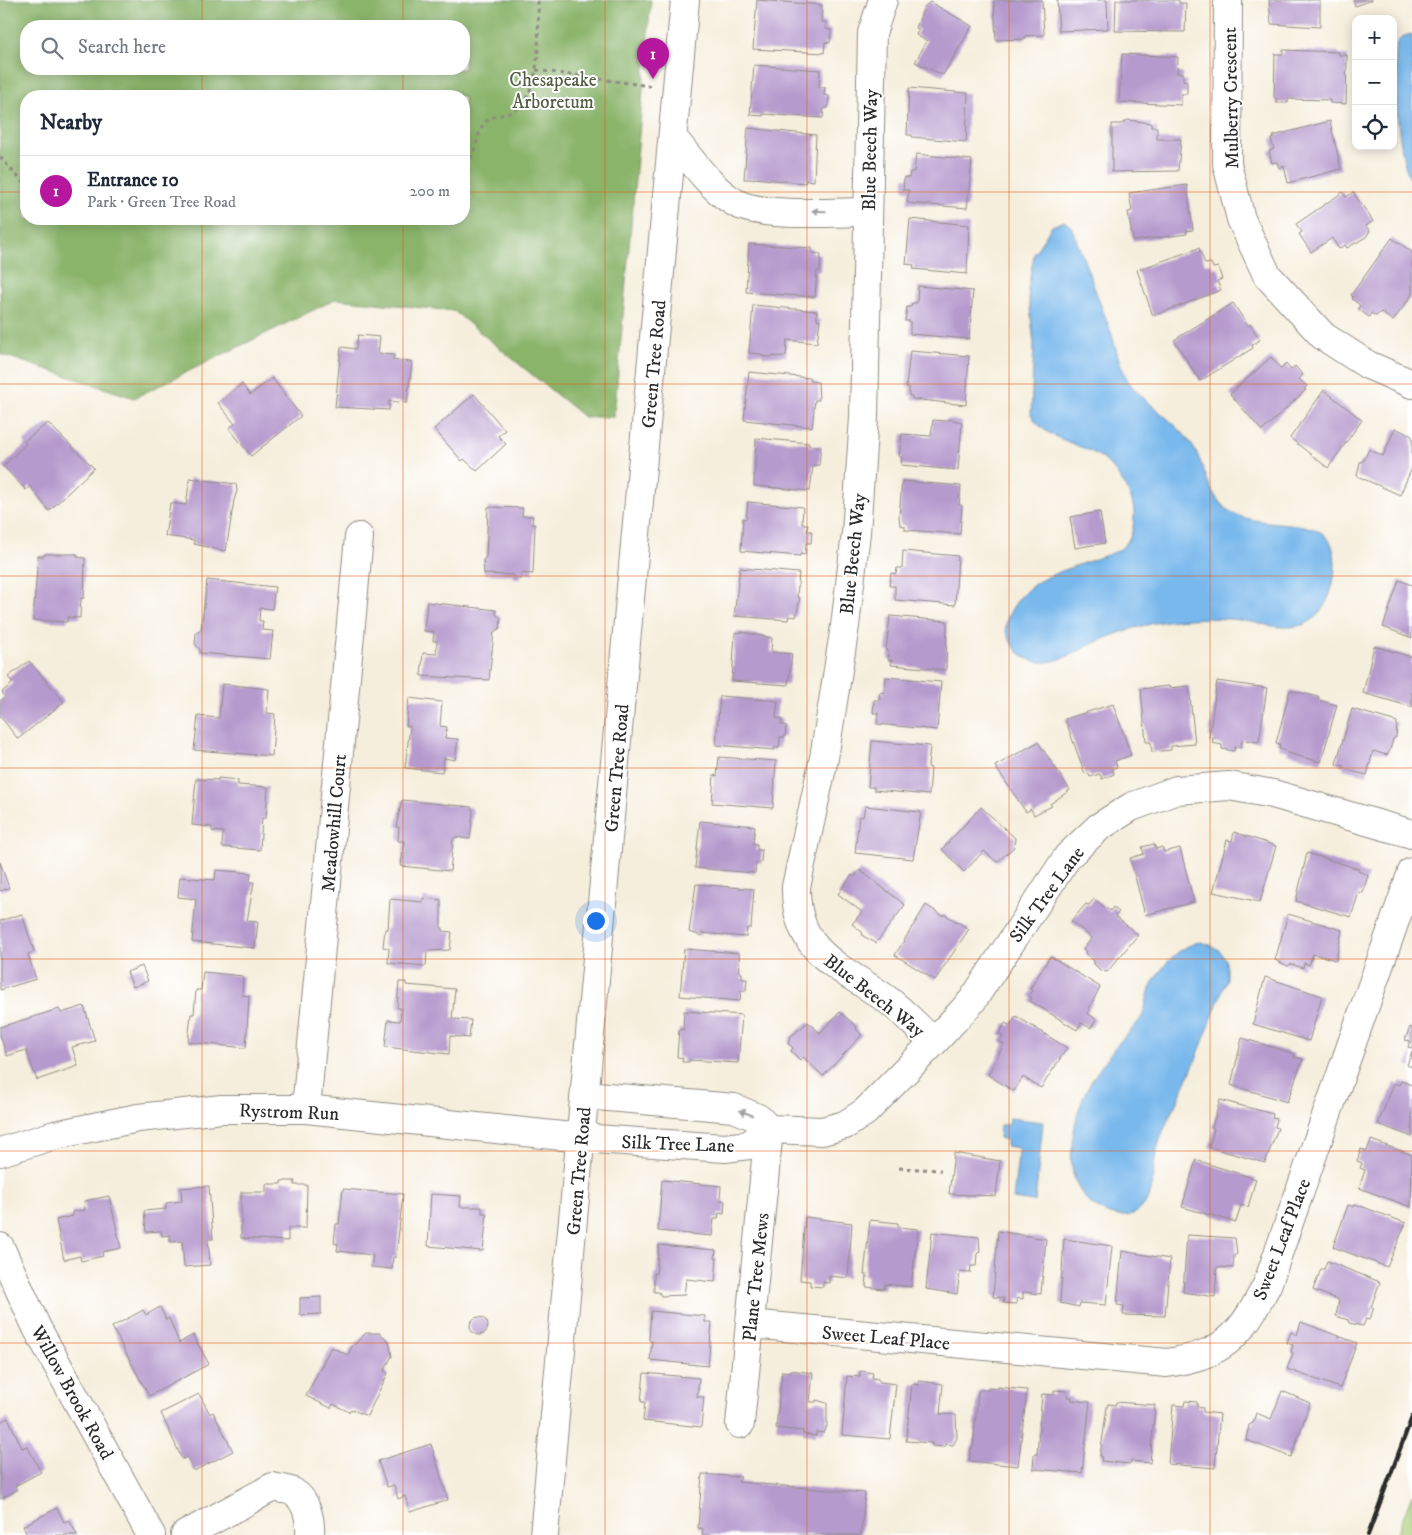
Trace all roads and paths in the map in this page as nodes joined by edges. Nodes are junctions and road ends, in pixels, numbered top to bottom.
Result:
1 (538, 0) edge
2 (685, 0) edge
3 (883, 0) edge
4 (1228, 0) edge
5 (536, 70) junction
6 (677, 90) junction
7 (673, 138) junction
8 (0, 157) edge
9 (470, 158) edge
10 (20, 179) edge
11 (868, 212) junction
12 (1412, 384) edge
13 (359, 537) dead end
14 (1412, 834) edge
15 (1412, 872) edge
16 (934, 1042) junction
17 (586, 1094) junction
18 (306, 1109) junction
19 (769, 1129) junction
20 (581, 1138) junction
21 (0, 1152) edge
22 (899, 1168) dead end
23 (941, 1170) dead end
24 (0, 1247) edge
25 (751, 1324) junction
26 (740, 1424) dead end
27 (151, 1535) edge
28 (185, 1535) edge
29 (310, 1535) edge
30 (544, 1535) edge

1 - 5 path
2 - 6 street, Green Tree Road
3 - 11 street, Blue Beech Way
4 - 12 street, Mulberry Crescent
5 - 6 path
5 - 9 path
6 - 7 street, Green Tree Road
11 -> 7 street
7 - 17 street, Green Tree Road
8 - 10 path
11 - 16 street, Blue Beech Way
13 - 18 street, Meadowhill Court
14 - 16 street, Silk Tree Lane
15 - 25 street, Sweet Leaf Place
16 - 19 street, Silk Tree Lane
19 -> 17 street, Silk Tree Lane
17 - 20 street, Green Tree Road
18 - 20 street, Rystrom Run
18 - 21 street, Rystrom Run
19 - 20 street, Silk Tree Lane
19 - 25 street, Plane Tree Mews
20 - 30 street, Green Tree Road
22 - 23 path
24 - 27 street, Willow Brook Road
25 - 26 street, Plane Tree Mews
28 - 29 street

